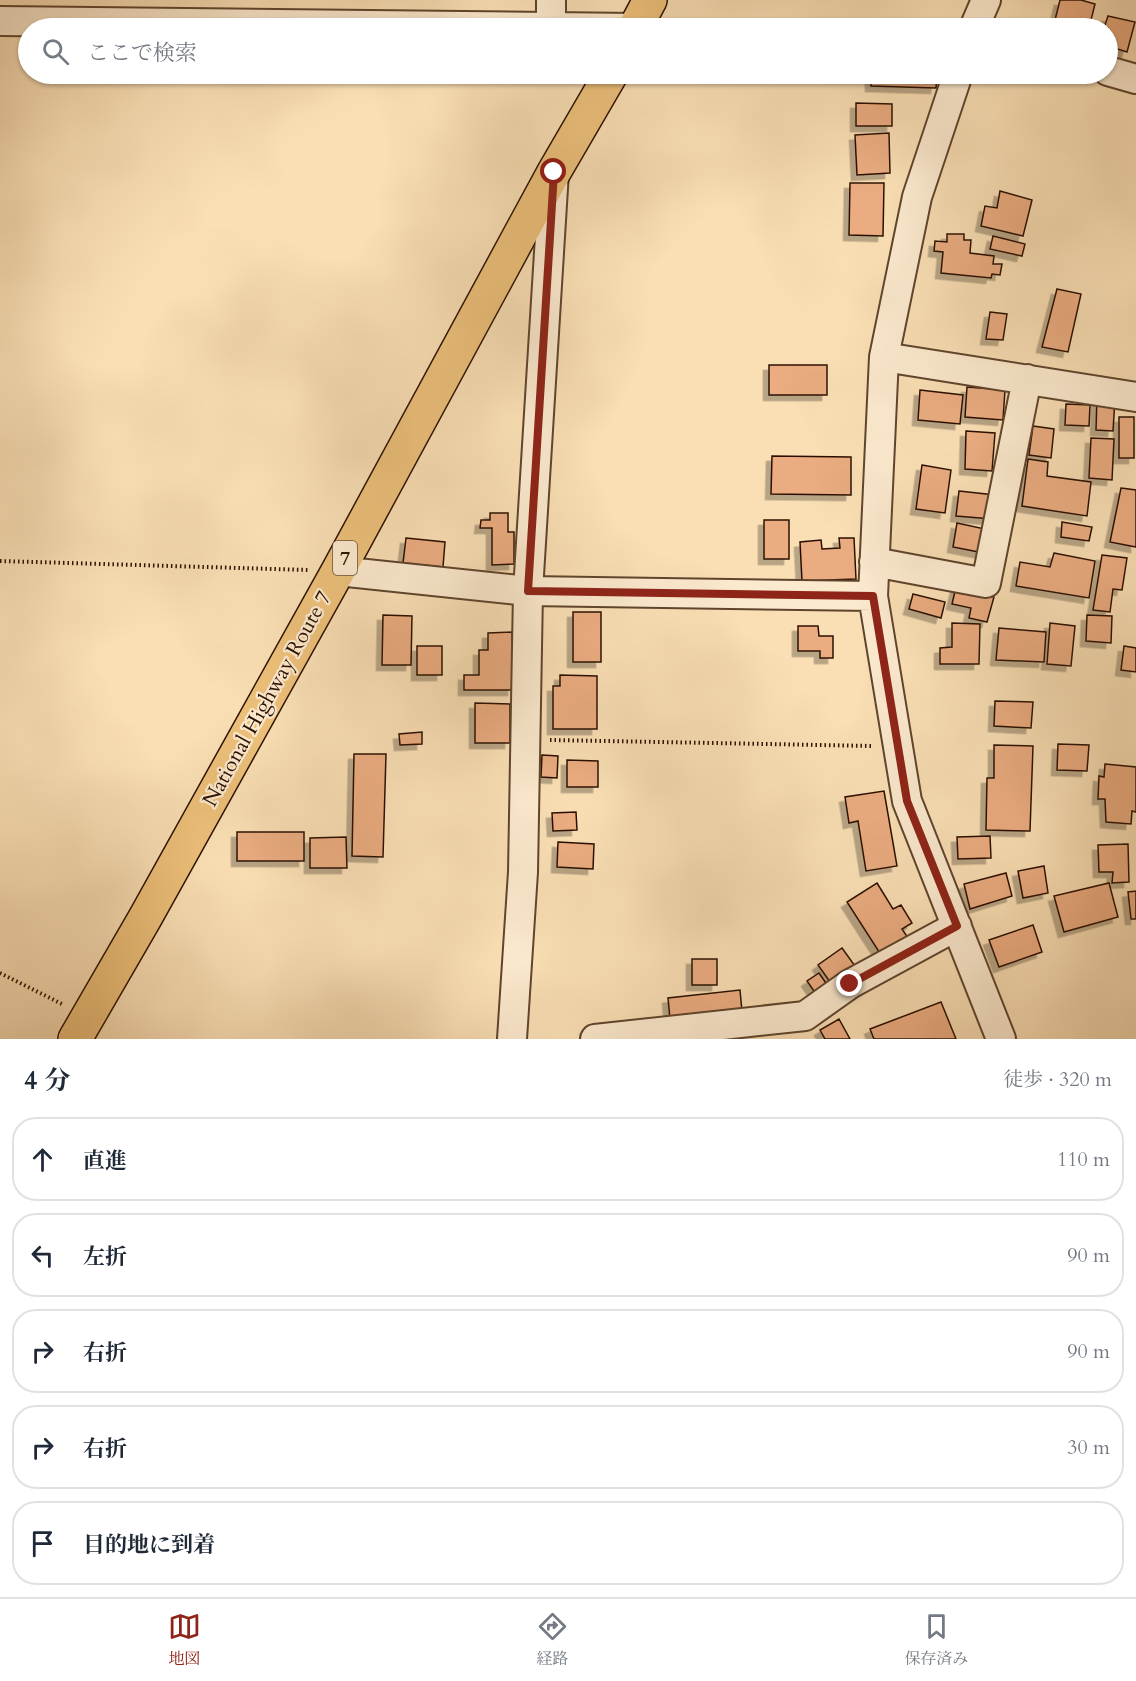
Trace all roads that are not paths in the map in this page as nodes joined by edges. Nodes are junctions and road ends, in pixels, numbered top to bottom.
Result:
1 (551, 0) edge
2 (650, 0) edge
3 (986, 0) edge
4 (551, 18) edge
5 (640, 18) edge
6 (978, 18) edge
7 (0, 21) edge
8 (18, 21) edge
9 (1118, 74) edge
10 (1136, 79) edge
11 (605, 84) edge
12 (955, 84) edge
13 (554, 172) junction
14 (884, 357) junction
15 (1027, 379) junction
16 (1136, 397) edge
17 (874, 562) junction
18 (338, 571) junction
19 (528, 591) junction
20 (873, 596) junction
21 (957, 926) junction
22 (80, 1028) edge
23 (512, 1039) edge
24 (595, 1039) edge
25 (1001, 1039) edge

1 - 4 street
2 - 5 highway
3 - 6 street
7 - 8 street
9 - 10 street
11 - 13 highway, National Highway Route 7 / 7
12 - 14 street
13 - 18 highway, National Highway Route 7 / 7
13 - 19 street
14 - 15 street
14 - 17 street
15 - 16 street
15 - 17 street
17 - 20 street
18 - 19 street
18 - 22 highway, National Highway Route 7 / 7
19 - 20 street
19 - 23 street
20 - 21 street
21 - 24 street
21 - 25 street

